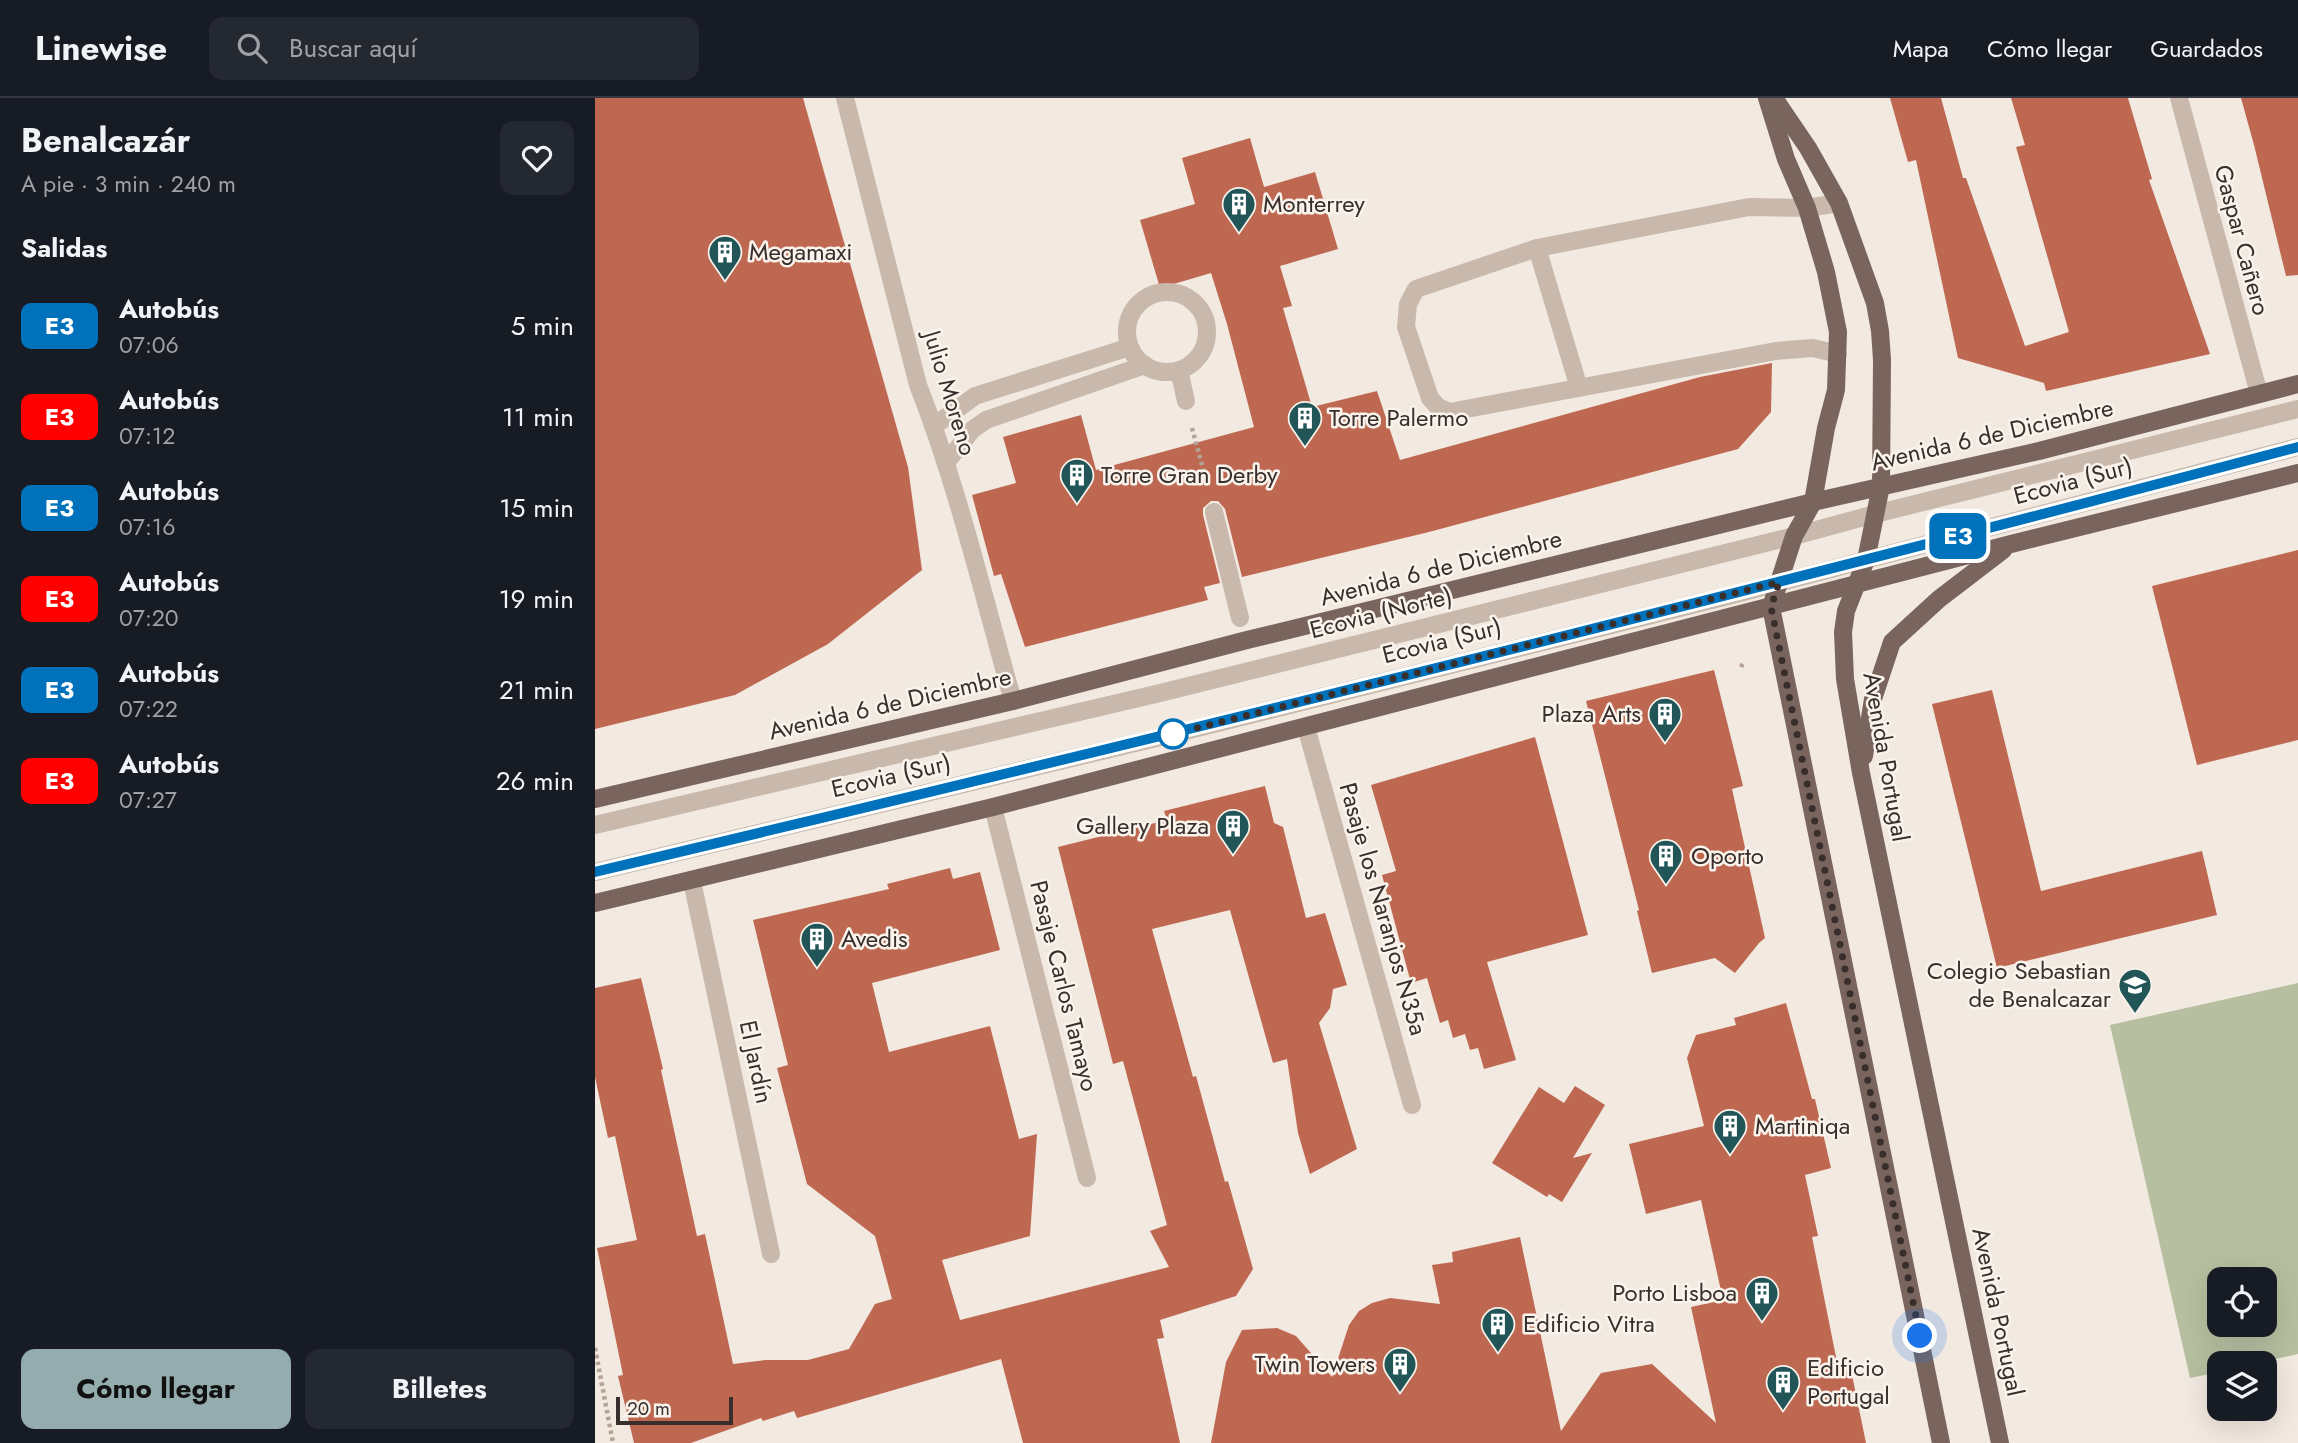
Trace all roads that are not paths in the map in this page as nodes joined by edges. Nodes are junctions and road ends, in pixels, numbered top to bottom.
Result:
1 (845, 98) edge
2 (1767, 98) edge
3 (1774, 98) edge
4 (2179, 98) edge
5 (1839, 203) junction
6 (1807, 208) junction
7 (1537, 248) junction
8 (1130, 347) junction
9 (1838, 354) junction
10 (1145, 365) junction
11 (1179, 370) junction
12 (2298, 384) edge
13 (1579, 388) junction
14 (2259, 394) junction
15 (1185, 401) road end
16 (2298, 409) edge
17 (934, 426) junction
18 (2298, 447) edge
19 (946, 463) junction
20 (2298, 473) edge
21 (1881, 486) junction
22 (1813, 502) junction
23 (1214, 512) road end
24 (1875, 514) junction
25 (1794, 537) junction
26 (2011, 544) junction
27 (1866, 560) junction
28 (1779, 582) junction
29 (1855, 586) junction
30 (1771, 607) junction
31 (1240, 618) dead end
32 (1013, 701) junction
33 (1306, 727) junction
34 (1861, 774) junction
35 (595, 799) edge
36 (993, 807) junction
37 (595, 825) edge
38 (595, 872) edge
39 (692, 881) junction
40 (595, 903) edge
41 (1412, 1105) dead end
42 (1087, 1178) dead end
43 (771, 1254) dead end
44 (1941, 1443) edge
45 (2000, 1443) edge

1 - 17 street, Julio Moreno
2 - 6 main road
3 - 5 main road, Avenida Portugal
4 - 14 street, Gaspar Cañero
5 - 6 street
5 - 21 main road, Avenida Portugal
6 - 7 street
6 - 9 main road
7 - 13 street
7 - 13 street
8 - 10 street
8 - 11 street
8 - 17 street
9 - 13 street
9 - 22 main road
10 - 11 street
10 - 19 street
11 - 15 street
12 - 14 main road, Avenida 6 de Diciembre
14 - 21 main road, Avenida 6 de Diciembre
16 - 24 street, Ecovia (Norte)
17 - 19 street, Julio Moreno
18 - 27 street, Ecovia (Sur)
19 - 32 street, Julio Moreno
20 - 26 main road
21 - 22 main road, Avenida 6 de Diciembre
21 - 24 main road, Avenida Portugal
22 - 25 main road
22 - 32 main road, Avenida 6 de Diciembre
23 - 31 street
24 - 25 street, Ecovia (Norte)
24 - 27 main road, Avenida Portugal
25 - 28 main road
25 - 37 street, Ecovia (Norte)
26 - 29 main road
26 - 34 main road
27 - 28 street, Ecovia (Sur)
27 - 29 main road, Avenida Portugal
28 - 30 main road
28 - 38 street, Ecovia (Sur)
29 - 30 main road
29 - 34 main road, Avenida Portugal
30 - 33 main road
30 - 44 main road
32 - 35 main road, Avenida 6 de Diciembre
33 - 36 main road
33 - 41 street, Pasaje los Naranjos N35a
34 - 45 main road, Avenida Portugal
36 - 39 main road
36 - 42 street, Pasaje Carlos Tamayo
39 - 40 main road
39 - 43 street, El Jardín

